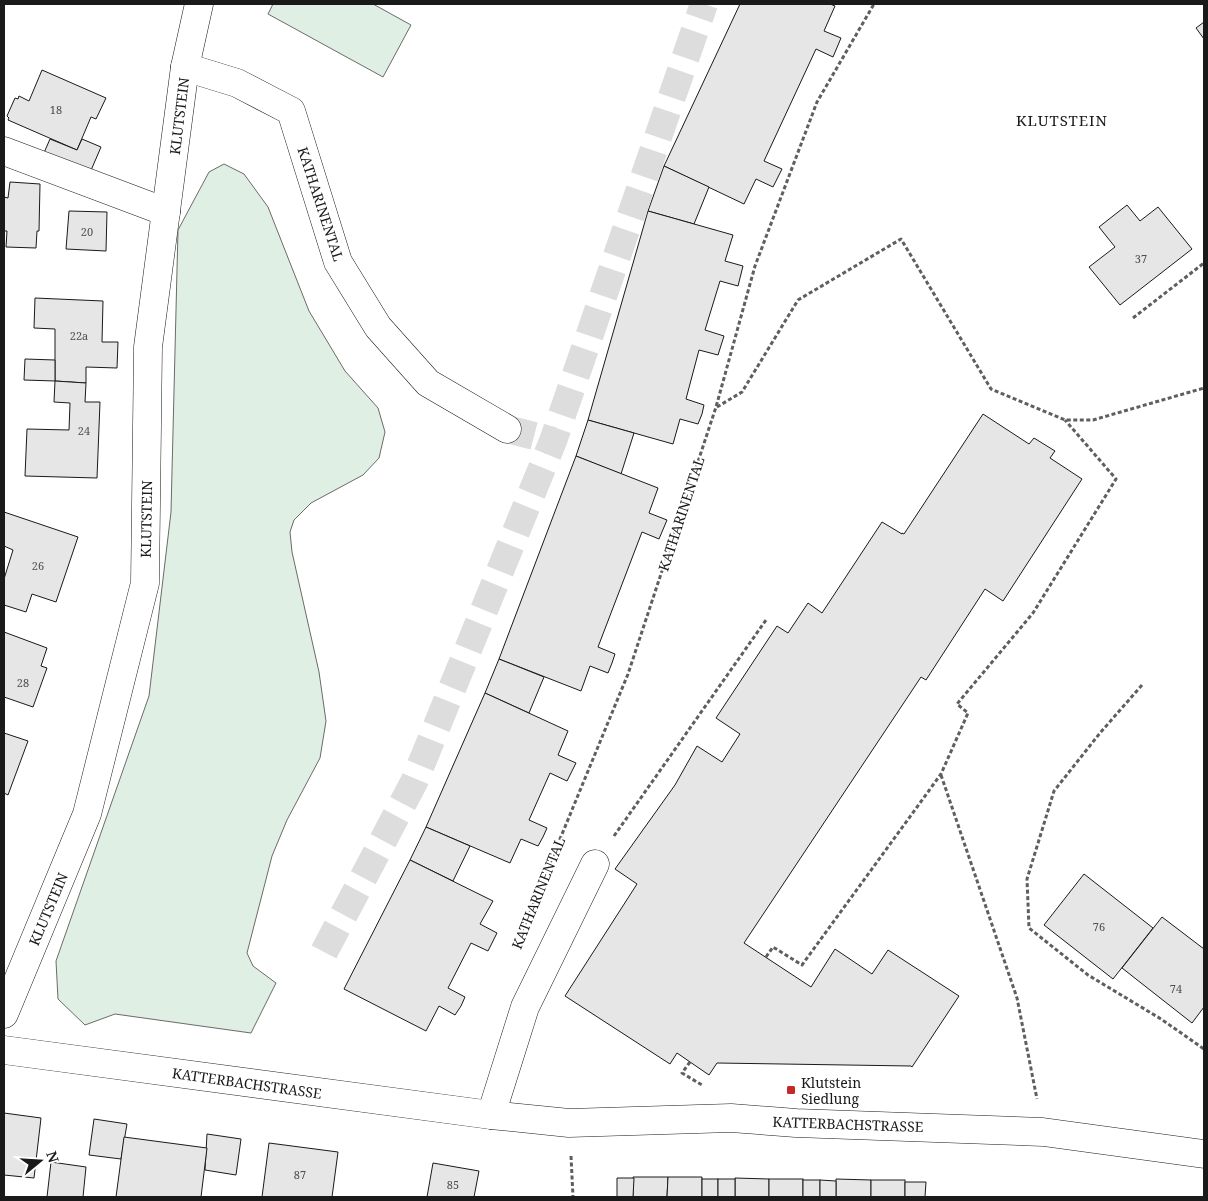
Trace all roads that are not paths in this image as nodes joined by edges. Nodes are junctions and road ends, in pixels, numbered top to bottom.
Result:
1 (199, 4) edge
2 (185, 67) junction
3 (4, 151) edge
4 (166, 212) junction
5 (507, 429) tunnel mouth
6 (595, 864) road end
7 (4, 1014) edge
8 (4, 1050) edge
9 (491, 1116) junction
10 (1204, 1154) edge

1 - 2 street, KLUTSTEIN
2 - 4 street, KLUTSTEIN
2 - 5 street, KATHARINENTAL
3 - 4 street
4 - 7 street, KLUTSTEIN
6 - 9 street
8 - 9 street, KATTERBACHSTRASSE
9 - 10 street, KATTERBACHSTRASSE

